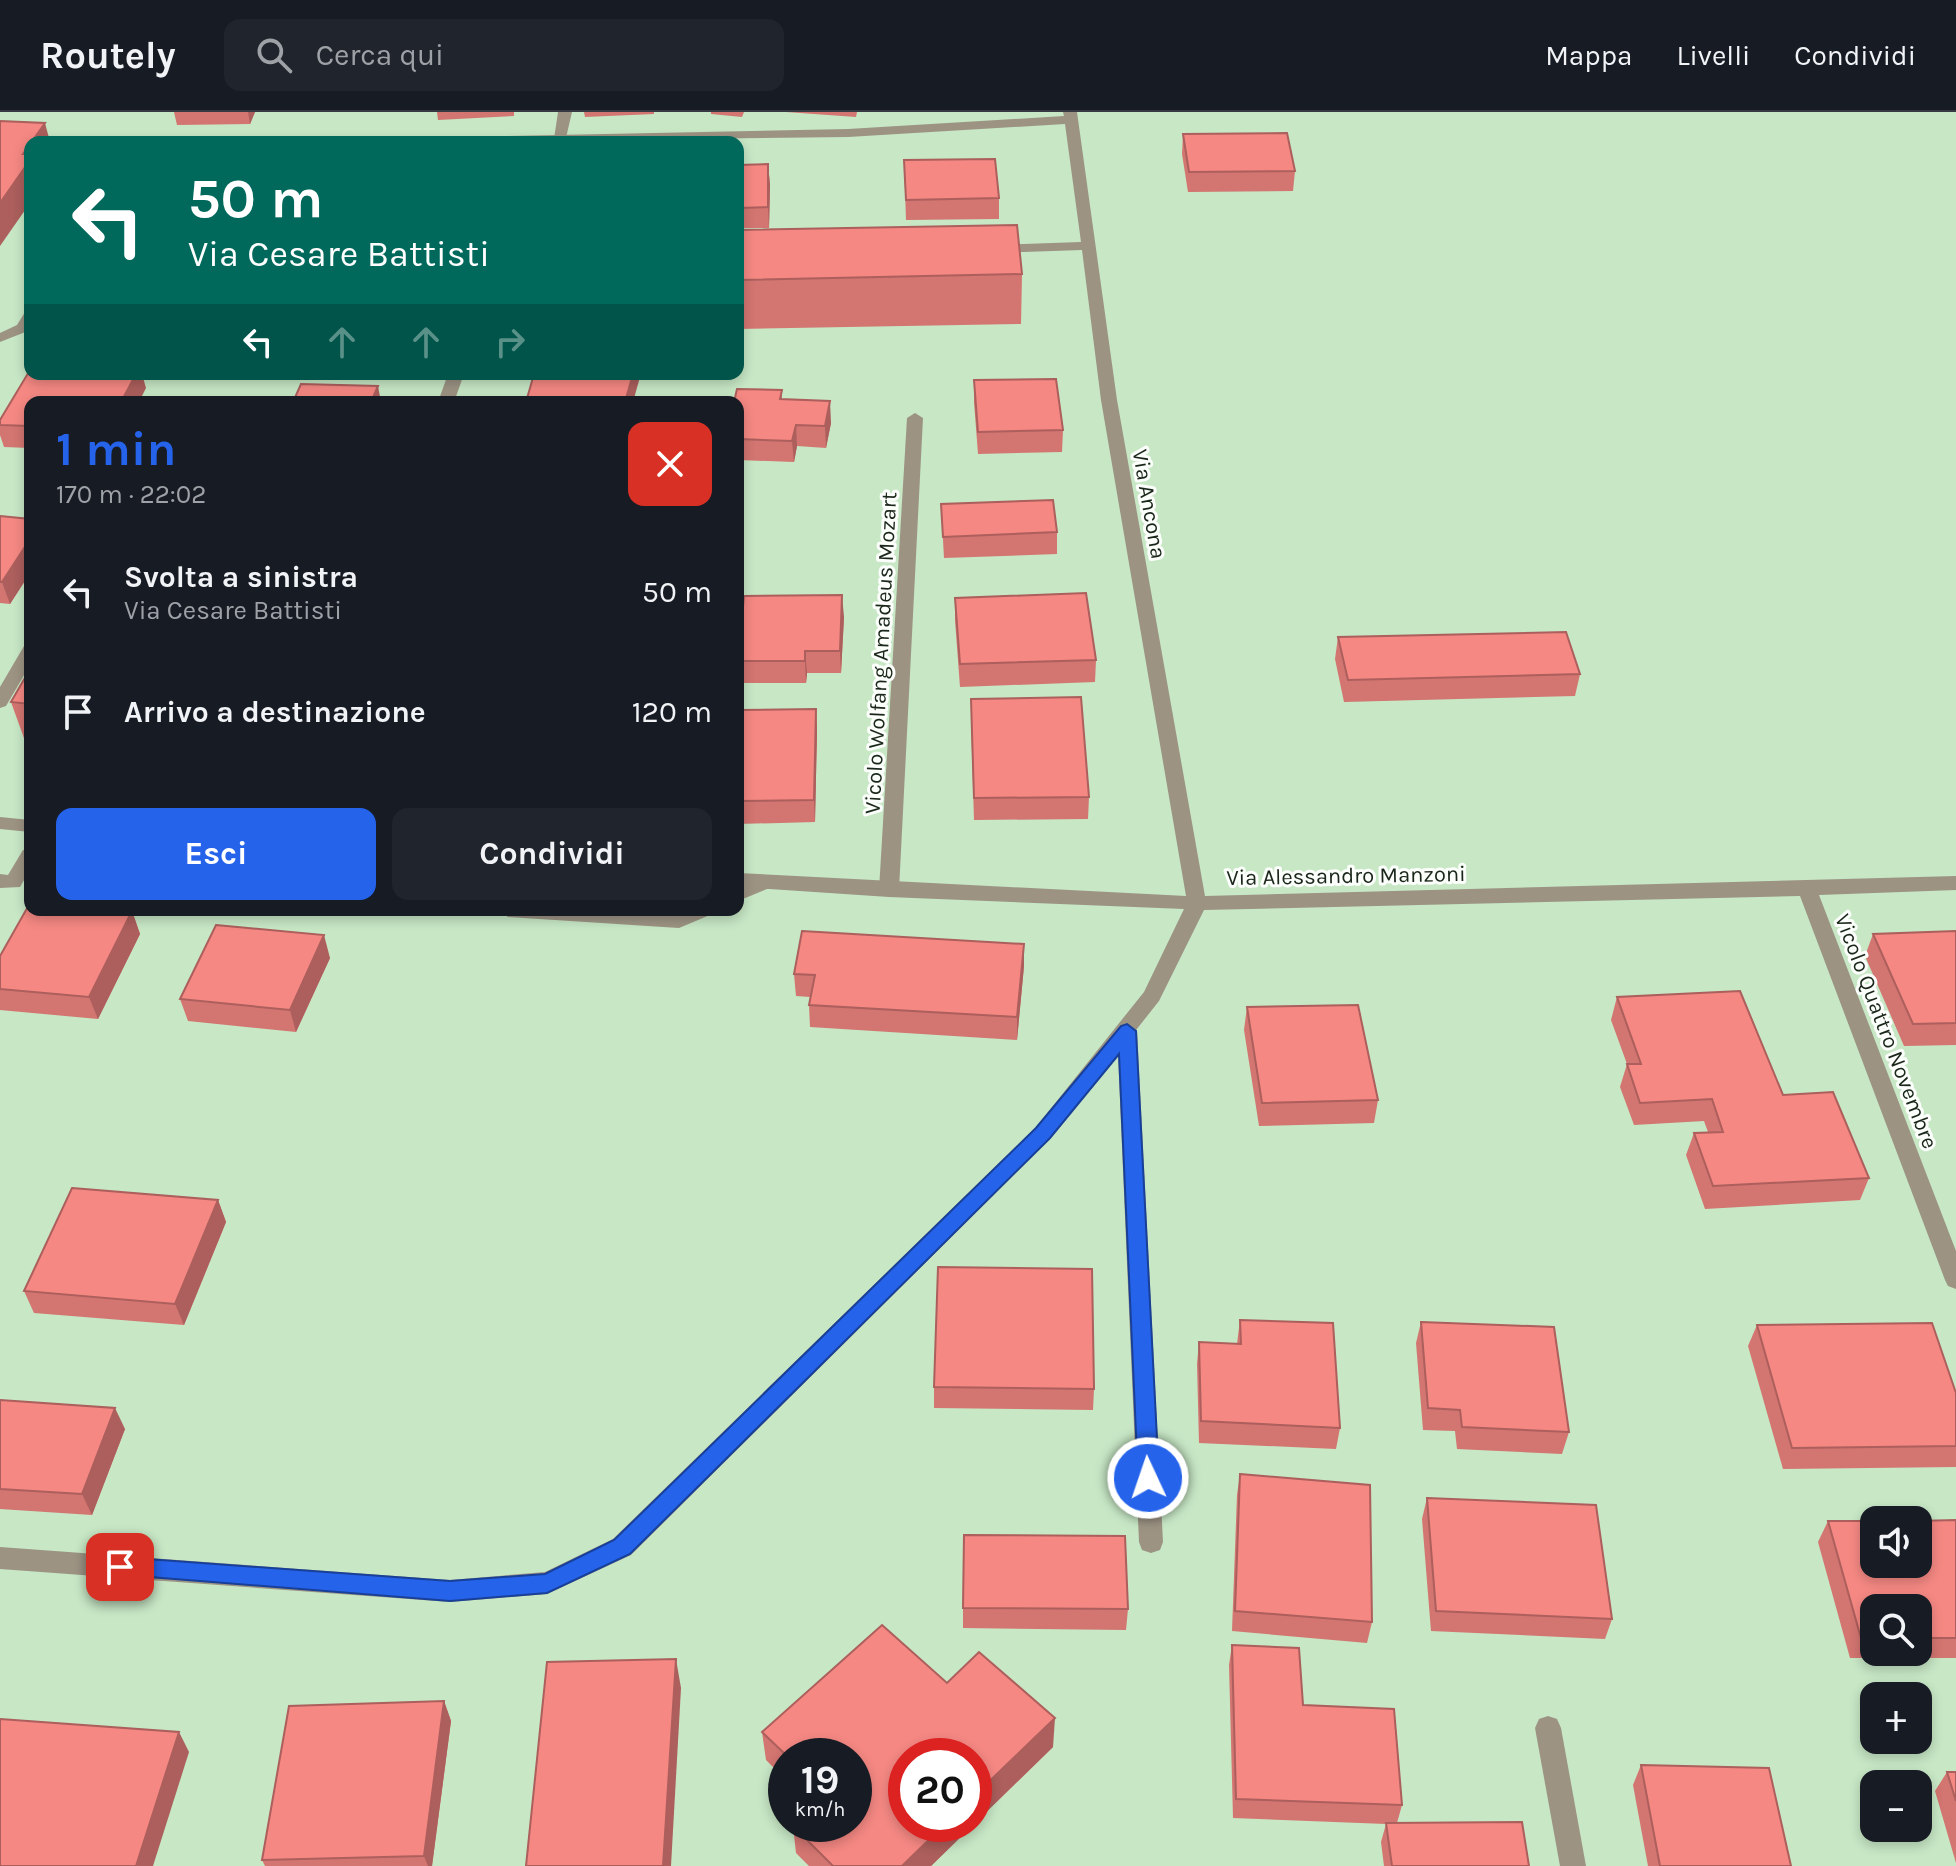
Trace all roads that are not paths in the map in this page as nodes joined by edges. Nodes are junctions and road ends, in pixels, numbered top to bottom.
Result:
1 (565, 112) edge
2 (1070, 116) edge
3 (561, 136) edge
4 (704, 136) edge
5 (1089, 246) junction
6 (978, 249) edge
7 (24, 326) edge
8 (0, 338) edge
9 (915, 418) dead end
10 (24, 660) edge
11 (0, 702) edge
12 (0, 823) edge
13 (24, 825) edge
14 (24, 865) edge
15 (744, 880) edge
16 (0, 881) edge
17 (765, 882) junction
18 (1956, 883) edge
19 (1807, 889) junction
20 (889, 890) junction
21 (744, 891) edge
22 (1197, 903) junction
23 (601, 916) edge
24 (690, 916) edge
25 (1127, 1031) junction
26 (1956, 1280) edge
27 (1151, 1542) dead end
28 (0, 1558) edge
29 (1548, 1728) dead end
30 (1573, 1866) edge

1 - 3 street
2 - 4 street
2 - 5 street, Via Ancona
5 - 6 street
5 - 22 street, Via Ancona
7 - 8 street
9 - 20 street, Vicolo Wolfang Amadeus Mozart
10 - 11 street
12 - 13 street
14 - 16 street
15 - 17 street, Via Alessandro Manzoni
17 - 20 street, Via Alessandro Manzoni
17 - 21 street
18 - 19 street, Via Alessandro Manzoni
19 - 22 street, Via Alessandro Manzoni
19 - 26 street, Vicolo Quattro Novembre
20 - 22 street, Via Alessandro Manzoni
22 - 25 street
23 - 24 street
25 - 27 street
25 - 28 street
29 - 30 street

